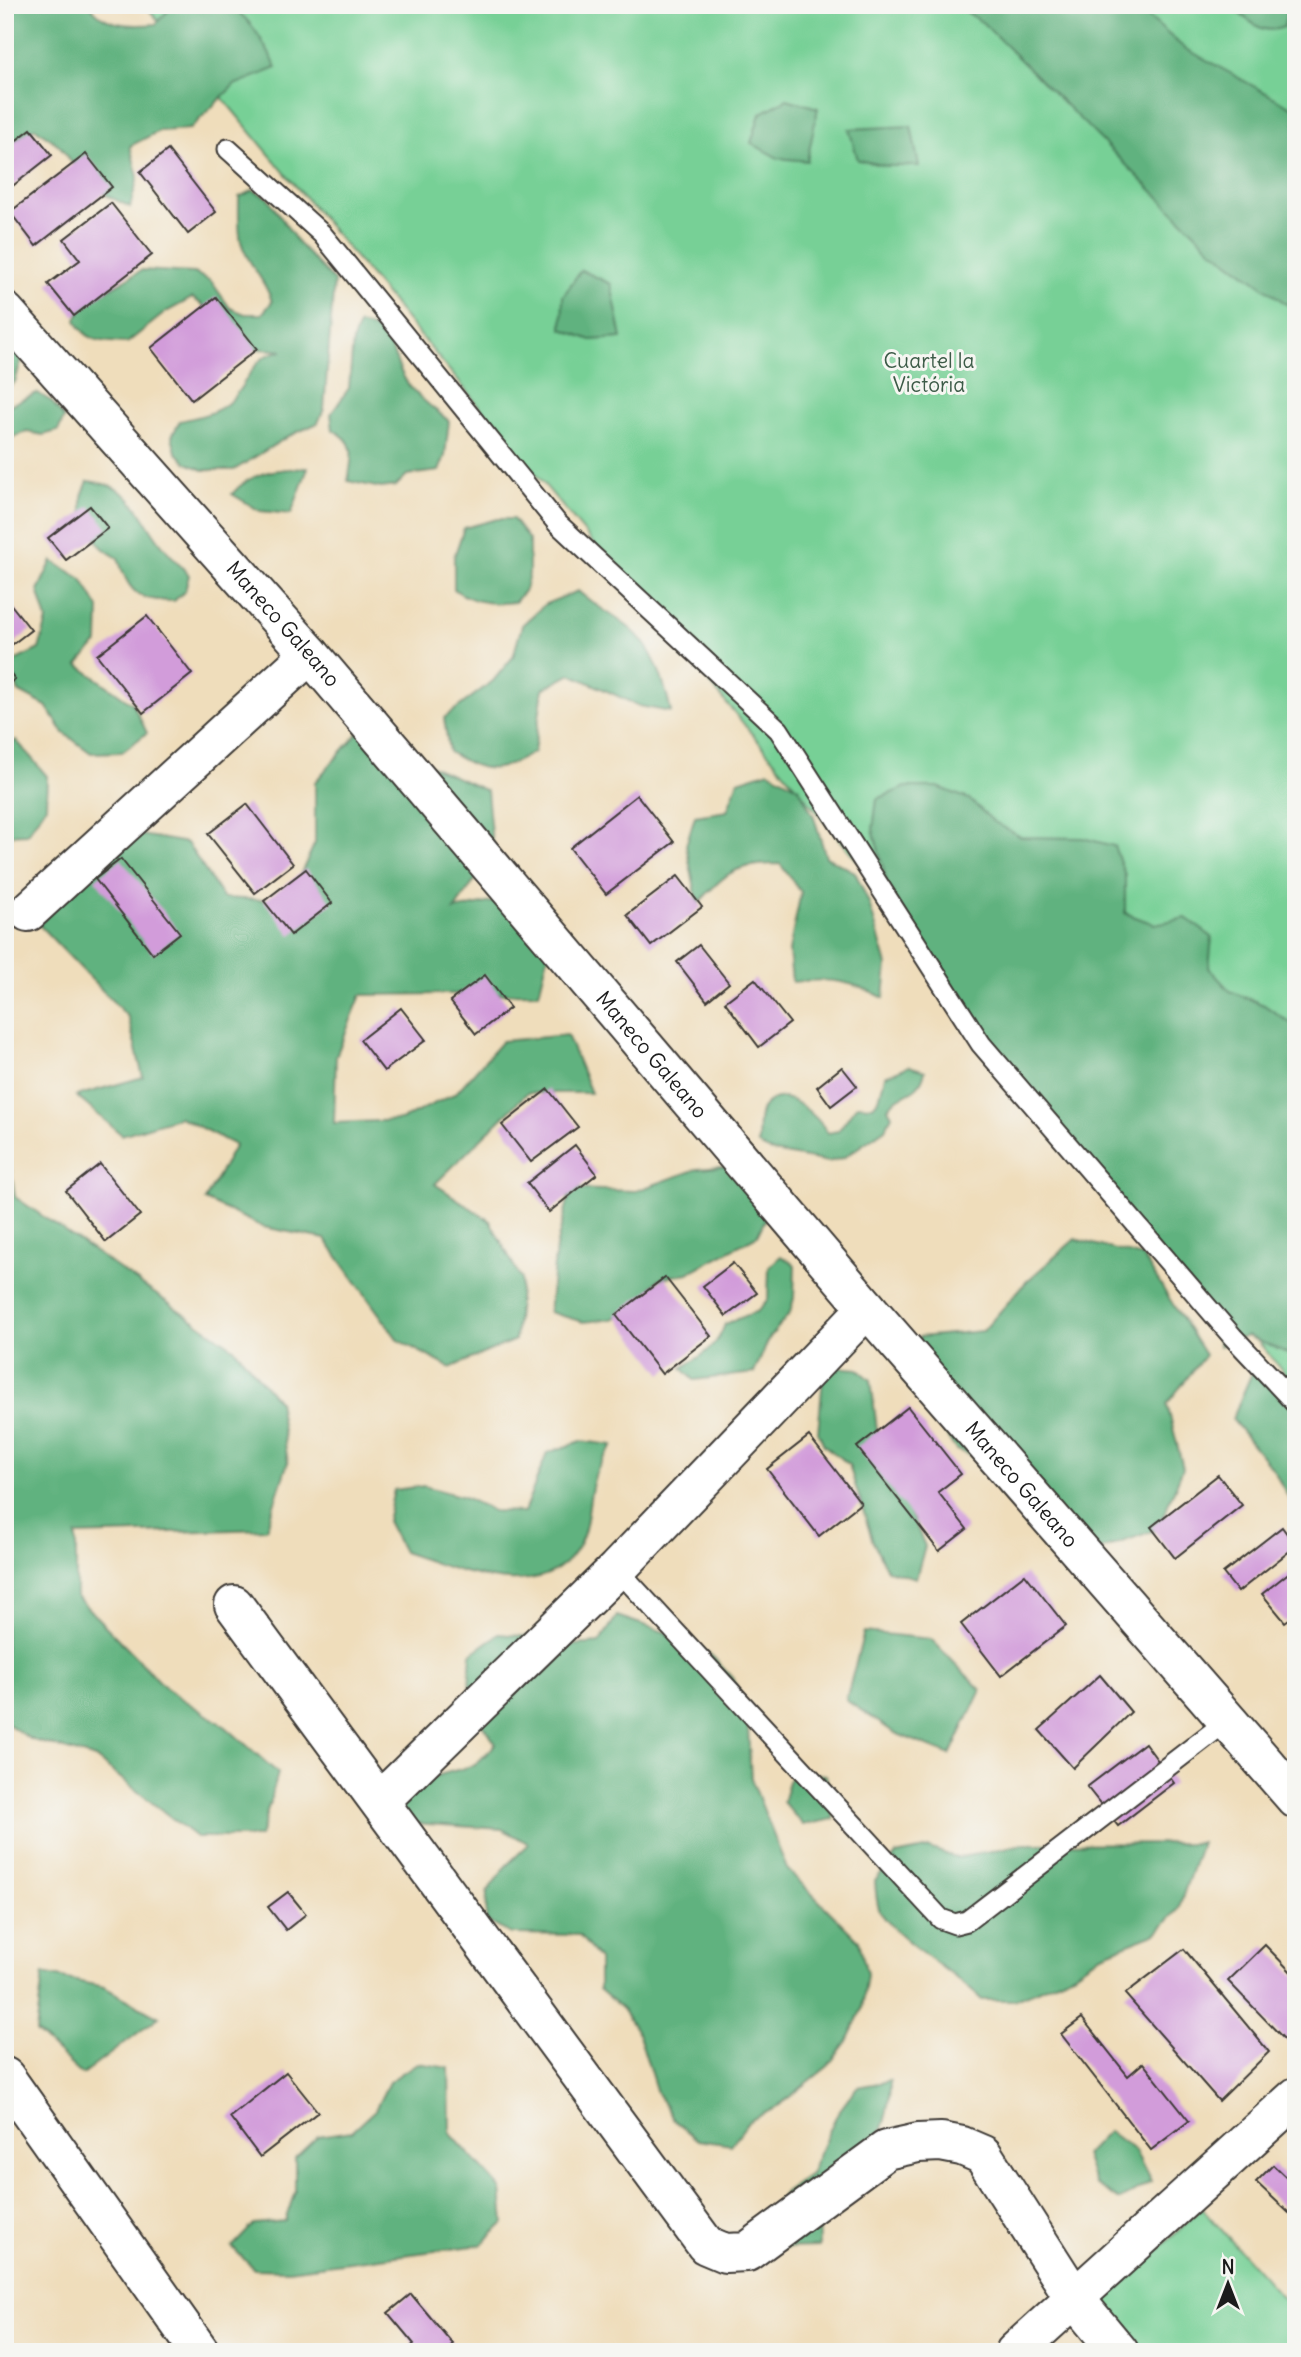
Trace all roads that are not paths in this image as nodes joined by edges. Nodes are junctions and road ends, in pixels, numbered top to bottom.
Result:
1 (228, 149) dead end
2 (5, 312) edge
3 (310, 654) junction
4 (28, 912) dead end
5 (867, 1308) junction
6 (1296, 1404) edge
7 (617, 1569) junction
8 (234, 1605) dead end
9 (1227, 1721) junction
10 (1296, 1799) edge
11 (381, 1800) junction
12 (5, 2077) edge
13 (1296, 2097) edge
14 (1075, 2299) junction
15 (200, 2352) edge
16 (1015, 2352) edge
17 (1119, 2352) edge

1 - 6 lane
2 - 3 street, Maneco Galeano
3 - 4 street
3 - 5 street, Maneco Galeano
5 - 7 street
5 - 9 street, Maneco Galeano
7 - 9 lane
7 - 11 street
8 - 11 street
9 - 10 street, Maneco Galeano
11 - 14 street
12 - 15 street
13 - 14 street
14 - 16 street
14 - 17 street

